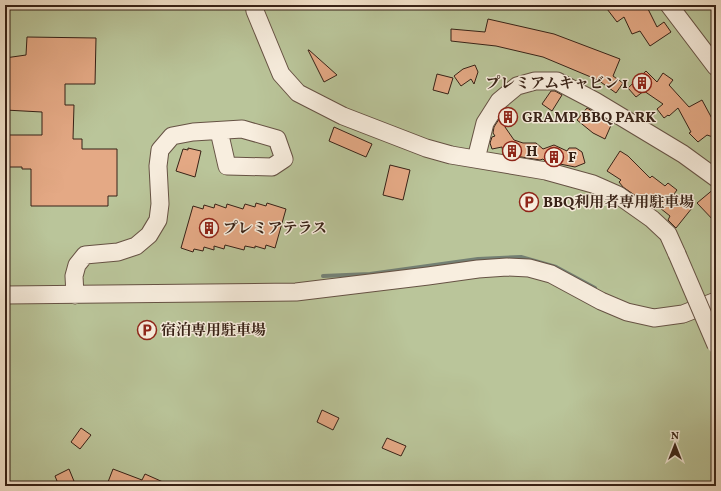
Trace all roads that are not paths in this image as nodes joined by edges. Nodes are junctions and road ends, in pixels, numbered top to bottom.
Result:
1 (669, 5) edge
2 (254, 8) edge
3 (716, 67) edge
4 (218, 131) dead end
5 (476, 159) junction
6 (716, 178) edge
7 (5, 295) edge
8 (75, 295) junction
9 (716, 301) edge
10 (716, 345) edge

1 - 3 lane
2 - 5 lane
4 - 8 lane
5 - 6 lane
5 - 10 lane, bridge
7 - 8 lane
8 - 9 lane

